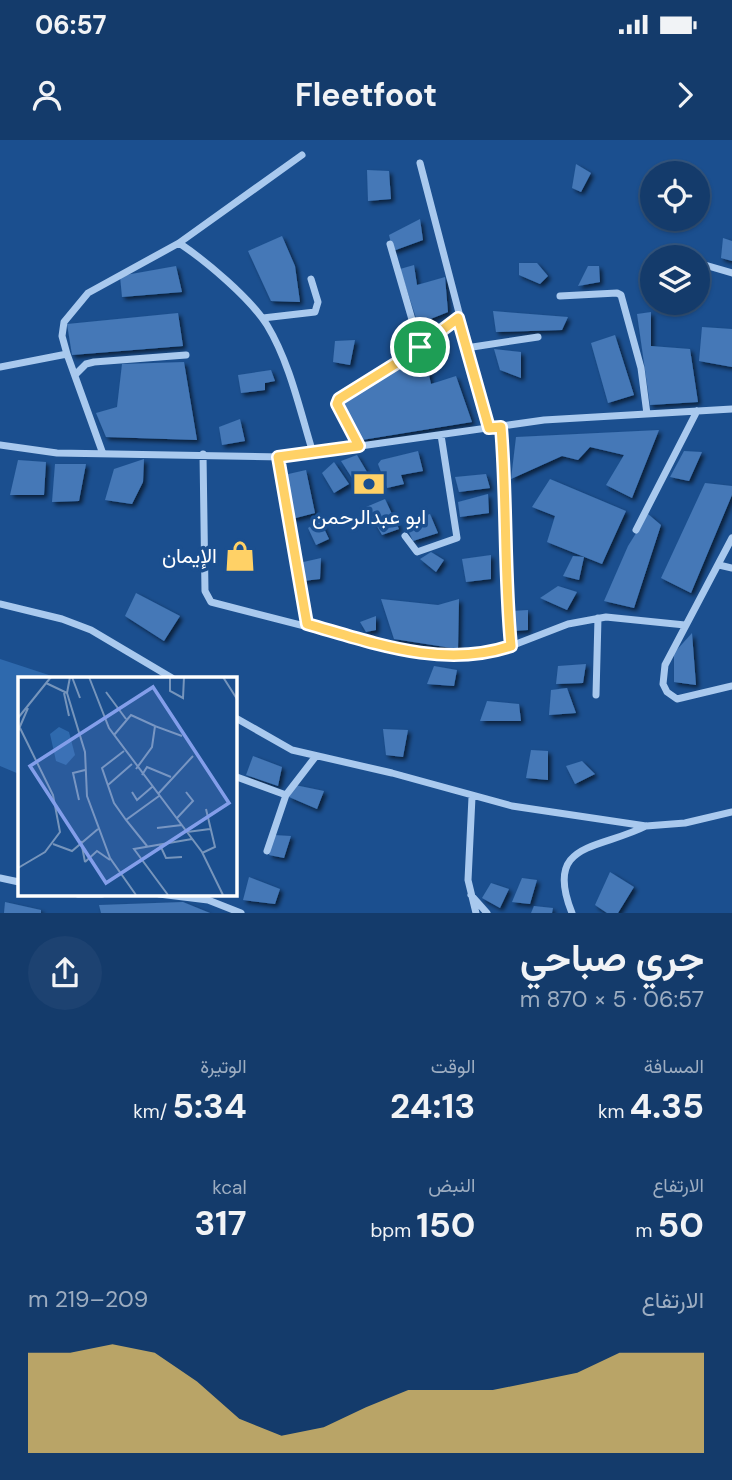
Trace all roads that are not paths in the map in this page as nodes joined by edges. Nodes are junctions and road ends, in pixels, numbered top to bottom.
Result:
1 (302, 155) dead end
2 (420, 163) dead end
3 (179, 243) junction
4 (390, 244) dead end
5 (710, 267) edge
6 (732, 273) edge
7 (311, 279) dead end
8 (560, 296) dead end
9 (262, 318) junction
10 (458, 318) junction
11 (537, 337) dead end
12 (420, 347) junction
13 (466, 348) junction
14 (67, 354) junction
15 (186, 355) dead end
16 (0, 367) edge
17 (75, 374) junction
18 (732, 409) edge
19 (697, 411) junction
20 (647, 414) junction
21 (501, 427) junction
22 (489, 428) junction
23 (441, 435) junction
24 (0, 445) edge
25 (359, 446) junction
26 (313, 453) junction
27 (103, 454) junction
28 (203, 454) junction
29 (278, 457) junction
30 (636, 530) dead end
31 (405, 537) dead end
32 (732, 538) edge
33 (719, 565) junction
34 (732, 568) edge
35 (0, 604) edge
36 (598, 618) junction
37 (307, 624) junction
38 (685, 625) junction
39 (511, 646) junction
40 (170, 677) edge
41 (732, 686) edge
42 (596, 695) dead end
43 (236, 718) edge
44 (316, 756) junction
45 (236, 777) edge
46 (286, 795) junction
47 (472, 797) junction
48 (732, 812) edge
49 (646, 826) junction
50 (268, 851) dead end
51 (0, 878) edge
52 (18, 882) edge
53 (167, 895) edge
54 (470, 895) junction
55 (241, 913) edge
56 (476, 913) edge
57 (487, 913) edge
58 (572, 913) edge

1 - 3 street
2 - 10 street
3 - 9 street
3 - 14 street
4 - 12 street
5 - 6 street
7 - 9 street
8 - 20 street
9 - 26 street
10 - 12 street
10 - 13 street
11 - 13 street
12 - 25 street
13 - 22 street
14 - 16 street
14 - 17 street
15 - 17 street
17 - 27 street
18 - 19 street
19 - 20 street
19 - 30 street
20 - 21 street
21 - 22 street
21 - 39 street
22 - 23 street
23 - 25 street
23 - 31 street
24 - 27 street
25 - 26 street
26 - 29 street
27 - 28 street
28 - 29 street
28 - 37 street
29 - 37 street
32 - 33 street
33 - 34 street
33 - 38 street
35 - 40 street
36 - 38 street
36 - 39 street
36 - 42 street
37 - 39 street
38 - 41 street
43 - 44 street
44 - 46 street
44 - 47 street
45 - 46 street
46 - 50 street
47 - 49 street
47 - 54 street
48 - 49 street
49 - 58 street
51 - 52 street
53 - 55 street
54 - 56 street
54 - 57 street

